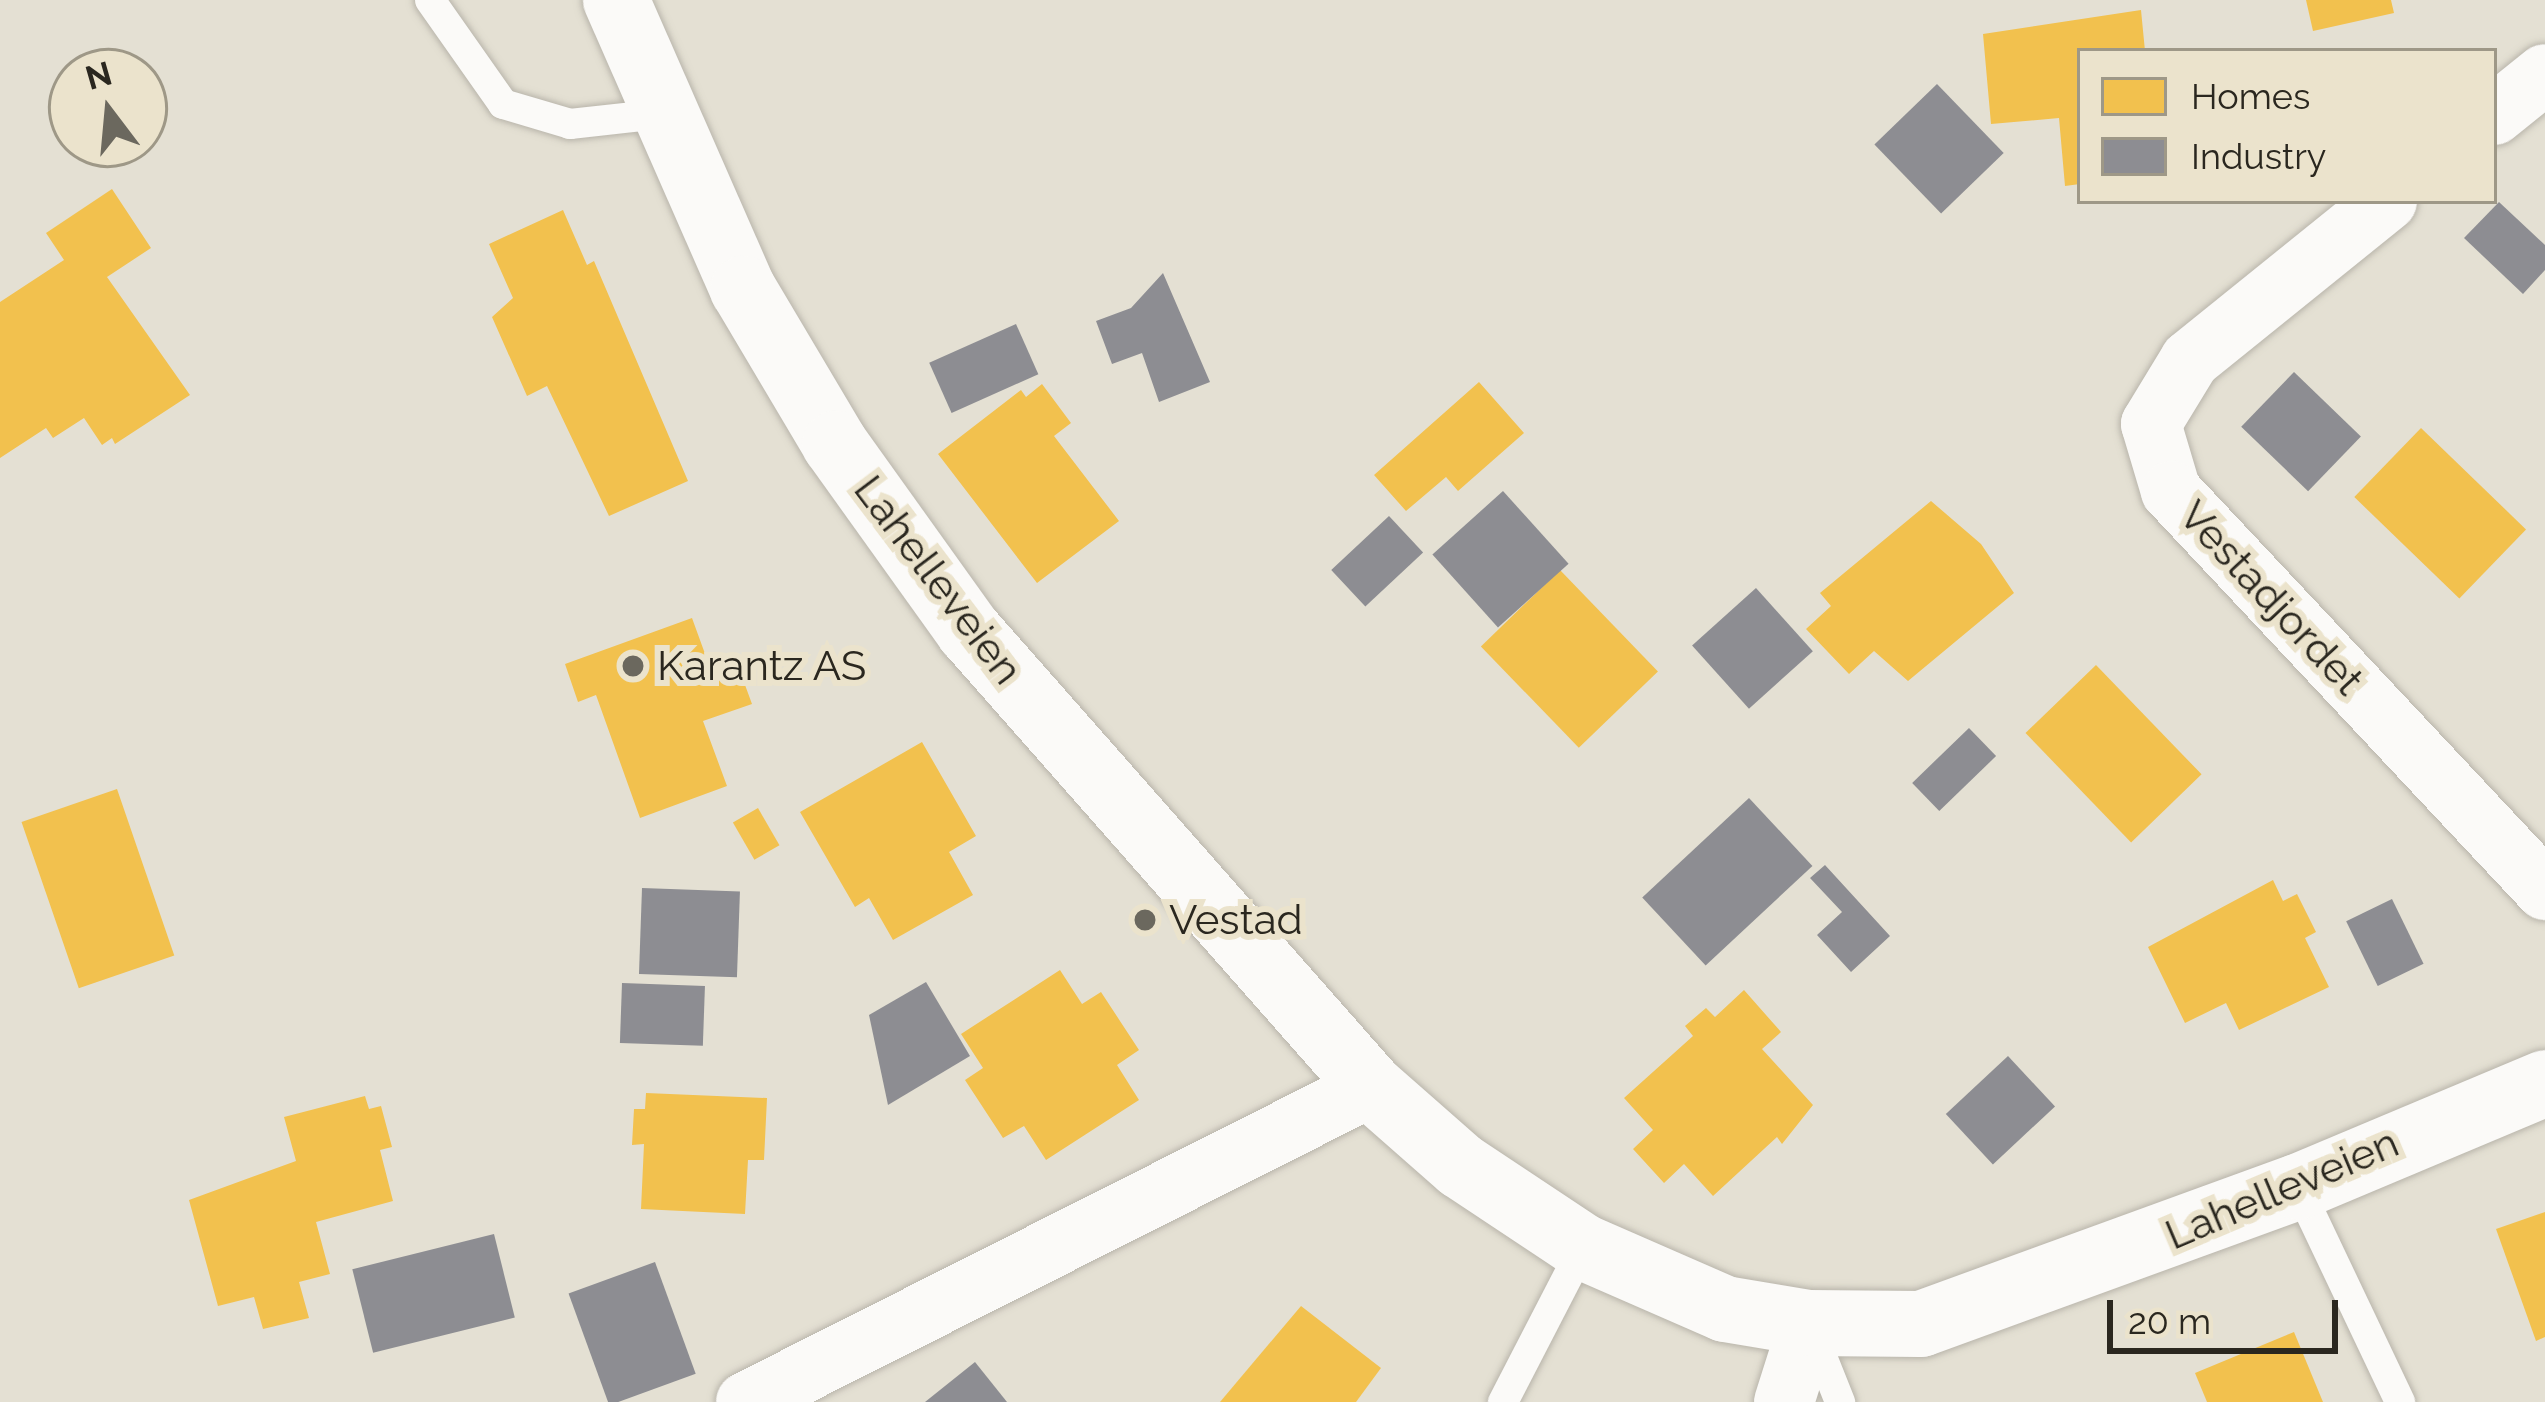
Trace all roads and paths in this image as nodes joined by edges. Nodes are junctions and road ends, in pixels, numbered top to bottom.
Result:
1 (430, 0) edge
2 (616, 0) edge
3 (2545, 74) edge
4 (2497, 113) edge
5 (661, 114) junction
6 (2383, 204) edge
7 (2545, 890) edge
8 (2545, 1083) edge
9 (1371, 1087) junction
10 (2298, 1187) junction
11 (1583, 1247) junction
12 (1809, 1323) junction
13 (746, 1402) edge
14 (1503, 1402) edge
15 (1784, 1402) edge
16 (1840, 1402) edge
17 (2400, 1402) edge

1 - 5 lane
2 - 5 street, Lahelleveien
3 - 4 street
5 - 9 street, Lahelleveien
6 - 7 street, Vestadjordet
8 - 10 street, Lahelleveien
9 - 11 street, Lahelleveien
9 - 13 street
10 - 12 street, Lahelleveien
10 - 17 lane
11 - 12 street, Lahelleveien
11 - 14 lane
12 - 15 street
12 - 16 lane

